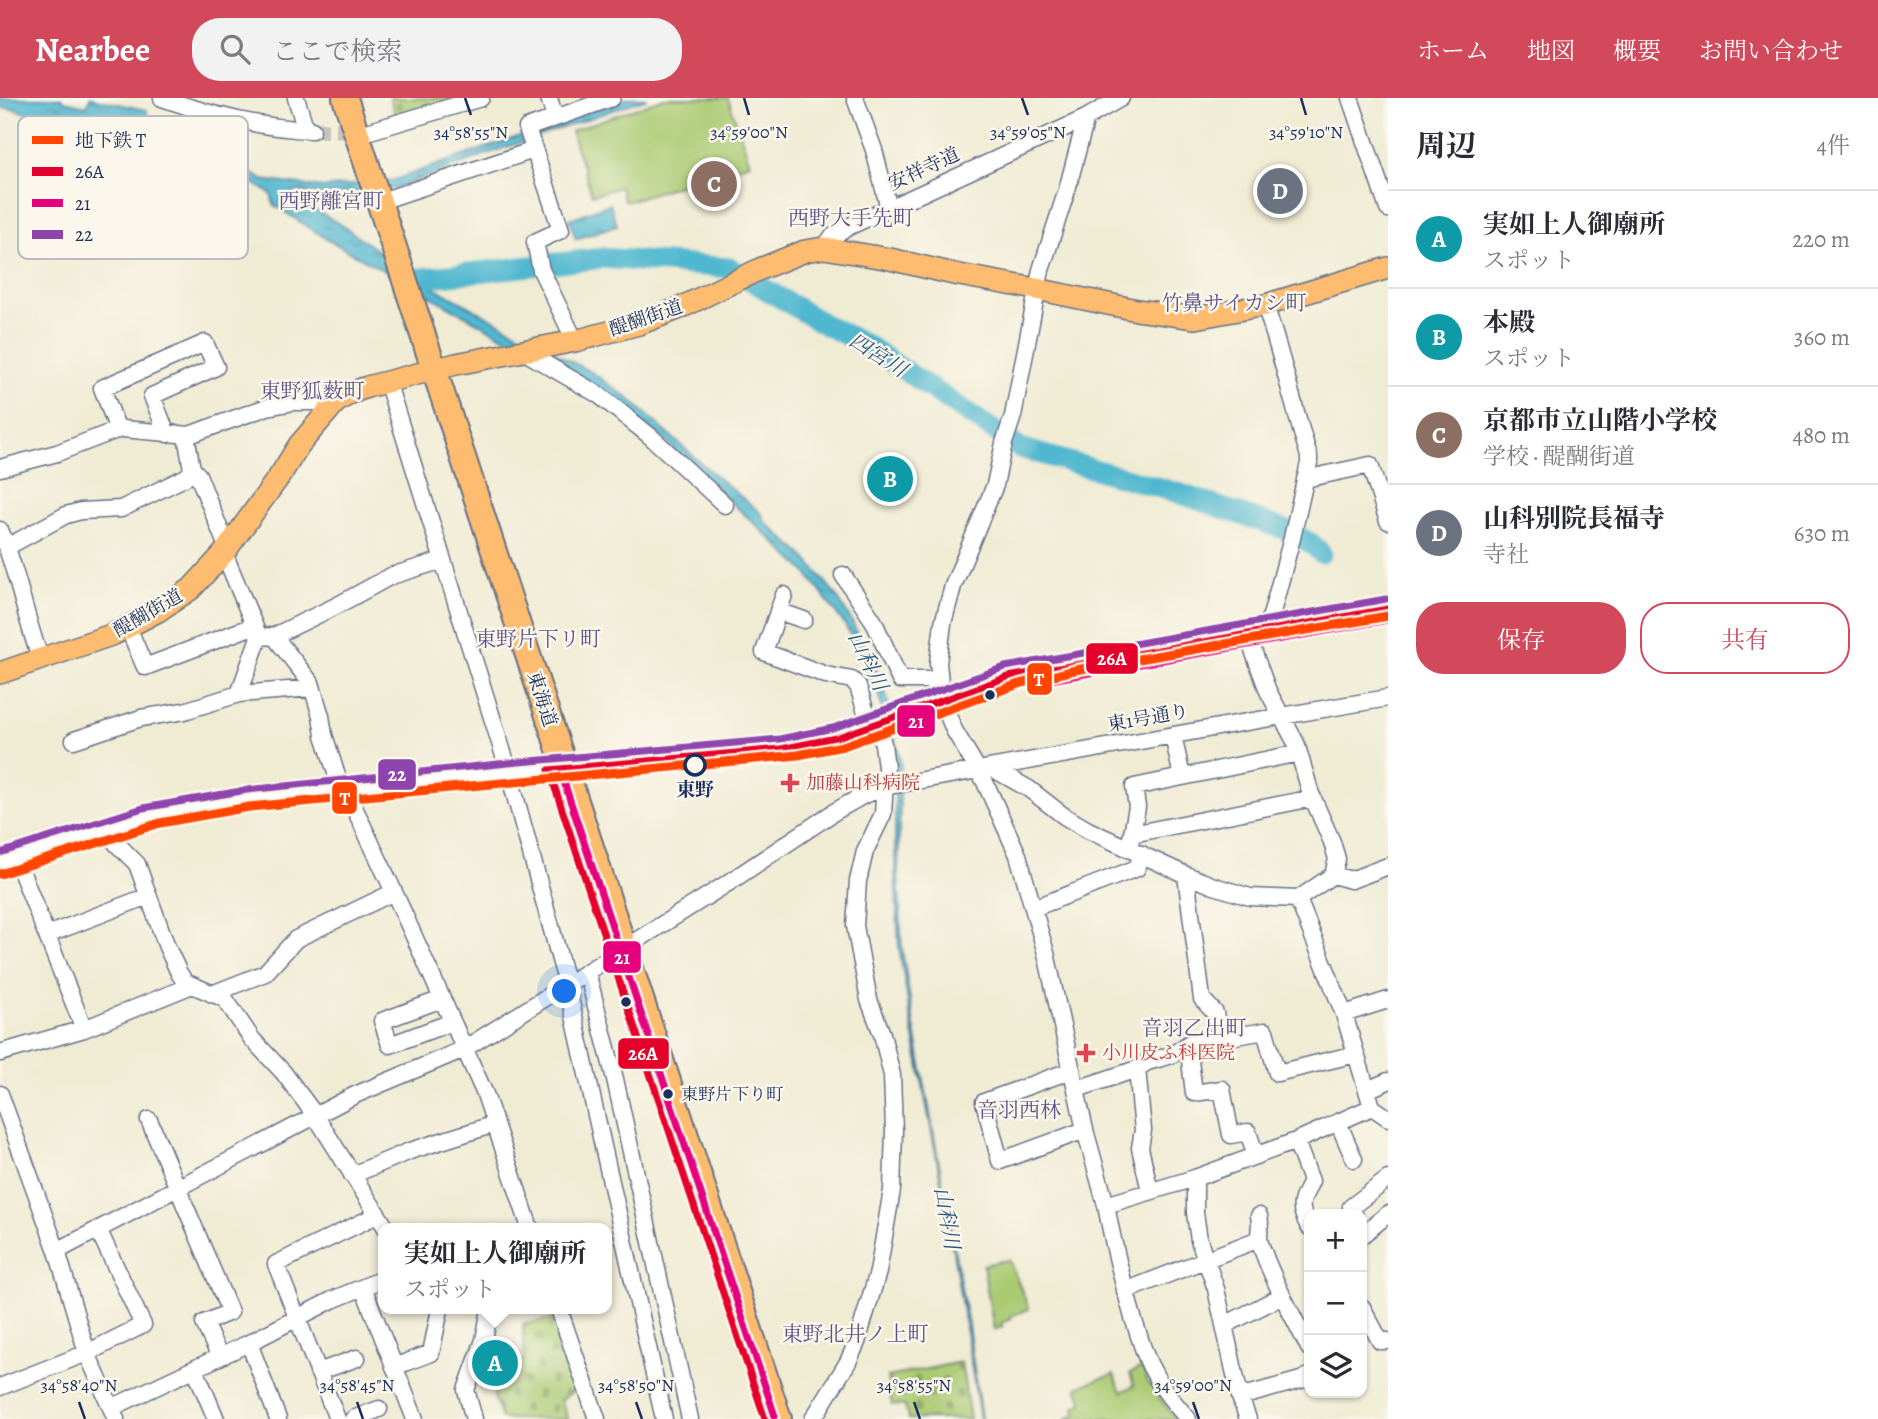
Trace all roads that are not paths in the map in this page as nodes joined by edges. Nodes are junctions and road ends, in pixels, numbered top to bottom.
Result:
1 (162, 98) edge
2 (296, 98) edge
3 (331, 98) edge
4 (345, 98) edge
5 (481, 98) edge
6 (549, 98) edge
7 (612, 98) edge
8 (856, 98) edge
9 (1121, 98) edge
10 (1350, 98) edge
11 (220, 116) edge
12 (555, 118) junction
13 (1086, 118) junction
14 (248, 122) edge
15 (370, 131) tunnel mouth
16 (534, 149) junction
17 (387, 199) dead end
18 (889, 209) junction
19 (1388, 209) edge
20 (824, 248) junction
21 (1388, 268) edge
22 (1036, 289) junction
23 (1265, 305) junction
24 (568, 343) junction
25 (527, 350) junction
26 (427, 371) junction
27 (387, 381) junction
28 (336, 402) junction
29 (118, 430) junction
30 (167, 434) junction
31 (186, 435) junction
32 (0, 468) edge
33 (192, 470) junction
34 (1305, 479) junction
35 (725, 505) dead end
36 (1388, 521) edge
37 (0, 530) edge
38 (226, 550) junction
39 (6, 556) edge
40 (443, 560) junction
41 (842, 575) dead end
42 (783, 595) dead end
43 (1388, 609) edge
44 (778, 611) junction
45 (804, 620) dead end
46 (128, 627) junction
47 (1260, 632) junction
48 (262, 633) junction
49 (41, 660) junction
50 (0, 673) edge
51 (939, 680) junction
52 (312, 688) junction
53 (239, 694) junction
54 (1388, 698) edge
55 (942, 700) junction
56 (1281, 716) junction
57 (876, 724) junction
58 (1173, 735) junction
59 (74, 740) dead end
60 (1299, 752) junction
61 (557, 769) junction
62 (985, 769) junction
63 (509, 773) junction
64 (1182, 777) junction
65 (887, 787) junction
66 (344, 790) junction
67 (1313, 798) junction
68 (107, 829) junction
69 (1134, 845) junction
70 (16, 858) junction
71 (0, 864) edge
72 (1388, 866) edge
73 (1186, 875) junction
74 (1333, 875) junction
75 (394, 892) junction
76 (148, 896) junction
77 (1298, 899) junction
78 (1034, 908) junction
79 (47, 935) junction
80 (618, 953) junction
81 (587, 972) junction
82 (192, 985) junction
83 (567, 985) junction
84 (212, 994) junction
85 (442, 999) junction
86 (1388, 1000) edge
87 (1344, 1014) junction
88 (452, 1022) junction
89 (83, 1029) junction
90 (1220, 1039) junction
91 (1188, 1044) junction
92 (464, 1049) junction
93 (0, 1053) edge
94 (1356, 1054) junction
95 (1137, 1069) junction
96 (1072, 1070) junction
97 (1388, 1081) edge
98 (1077, 1089) junction
99 (1367, 1090) junction
100 (0, 1094) edge
101 (1372, 1107) junction
102 (315, 1115) junction
103 (1388, 1118) edge
104 (149, 1120) dead end
105 (1338, 1122) junction
106 (495, 1124) junction
107 (1085, 1130) junction
108 (1296, 1141) junction
109 (1256, 1156) junction
110 (1354, 1158) dead end
111 (352, 1175) junction
112 (1195, 1178) junction
113 (1388, 1179) edge
114 (177, 1188) junction
115 (1150, 1191) junction
116 (1106, 1205) junction
117 (1352, 1209) edge
118 (1388, 1214) edge
119 (1304, 1218) edge
120 (1264, 1220) dead end
121 (381, 1222) edge
122 (378, 1223) edge
123 (528, 1223) edge
124 (98, 1229) junction
125 (1367, 1229) edge
126 (1259, 1239) junction
127 (57, 1251) junction
128 (1206, 1260) junction
129 (378, 1281) edge
130 (363, 1287) junction
131 (1125, 1290) junction
132 (1282, 1296) junction
133 (439, 1314) edge
134 (489, 1314) edge
135 (560, 1314) edge
136 (1367, 1316) edge
137 (297, 1318) junction
138 (1225, 1325) junction
139 (1304, 1338) edge
140 (1388, 1341) edge
141 (249, 1343) junction
142 (87, 1353) junction
143 (220, 1357) junction
144 (357, 1358) dead end
145 (394, 1367) junction
146 (195, 1369) junction
147 (318, 1372) junction
148 (1304, 1378) edge
149 (0, 1387) edge
150 (1240, 1397) junction
151 (379, 1409) dead end
152 (114, 1414) edge
153 (591, 1417) edge
154 (216, 1419) edge
155 (278, 1419) edge
156 (337, 1419) edge
157 (353, 1419) edge
158 (415, 1419) edge
159 (474, 1419) edge
160 (664, 1419) edge
161 (690, 1419) edge
162 (765, 1419) edge
163 (779, 1419) edge
164 (813, 1419) edge
165 (1188, 1419) edge
166 (1248, 1419) edge

1 - 11 street
2 - 14 street
3 - 26 highway, 東海道
4 - 26 highway, 東海道
5 - 15 street
6 - 12 street
7 - 12 street
8 - 18 street
9 - 13 street, 安祥寺道
10 - 19 street
12 - 16 street
13 - 18 street, 安祥寺道
13 - 22 street
16 - 17 street
16 - 24 street
18 - 20 street, 安祥寺道
20 - 22 main road, 醍醐街道
20 - 24 main road, 醍醐街道
21 - 23 main road, 醍醐街道
22 - 23 main road, 醍醐街道
22 - 51 street
23 - 34 street
24 - 25 main road, 醍醐街道
25 - 26 main road, 醍醐街道
25 - 35 street
26 - 27 main road, 醍醐街道
26 - 61 highway, 東海道
27 - 28 main road, 醍醐街道
27 - 40 street
28 - 31 street
28 - 38 main road, 醍醐街道
29 - 30 street
29 - 30 street
29 - 32 street
30 - 31 street
31 - 33 street
33 - 38 street
33 - 39 street
34 - 36 street
34 - 47 street
37 - 39 street
38 - 46 main road, 醍醐街道
38 - 48 street
39 - 49 street
40 - 48 street
40 - 63 street
41 - 51 street
42 - 44 street
43 - 47 street
44 - 45 street
44 - 57 street
46 - 48 street
46 - 49 main road, 醍醐街道
47 - 55 street
47 - 56 street
48 - 52 street
48 - 53 street
49 - 50 main road, 醍醐街道
51 - 55 street
52 - 53 street
52 - 66 street
53 - 59 street
54 - 56 street, 東1号通り
55 - 57 street
55 - 62 street
56 - 58 street, 東1号通り
56 - 60 street
57 - 61 street
57 - 65 street
58 - 62 street, 東1号通り
58 - 64 street
60 - 64 street
60 - 67 street
61 - 63 street
61 - 80 highway, 東海道
62 - 65 street, 東1号通り
62 - 69 street
62 - 78 street
63 - 66 street
63 - 83 street
64 - 69 street
65 - 80 street, 東1号通り
65 - 164 street
66 - 68 street
66 - 75 street
67 - 69 street
67 - 74 street
68 - 70 street
68 - 76 street
69 - 73 street
69 - 78 street
70 - 71 street
70 - 79 street
72 - 74 street
73 - 77 street
73 - 90 street
74 - 77 street
75 - 84 street
75 - 85 street
76 - 79 street
76 - 82 street
77 - 87 street
78 - 96 street
79 - 89 street
80 - 81 street, 東1号通り
80 - 162 highway, 東海道
80 - 163 highway, 東海道
81 - 83 street, 東1号通り
81 - 161 street
82 - 84 street
82 - 89 street
83 - 92 street, 東1号通り
83 - 160 street
84 - 102 street
85 - 88 street
85 - 88 street
86 - 87 street
87 - 94 street
88 - 92 street
89 - 93 street
90 - 91 street
90 - 94 street
91 - 95 street
91 - 109 street
92 - 102 street, 東1号通り
92 - 106 street
94 - 99 street
95 - 98 street
95 - 115 street
96 - 98 street
96 - 107 street
97 - 99 street
98 - 107 street
99 - 101 street
100 - 127 street
101 - 103 street
101 - 105 street
102 - 111 street
102 - 114 street, 東1号通り
104 - 114 street
105 - 108 street
105 - 110 street
106 - 111 street
106 - 123 street
107 - 116 street
108 - 109 street
108 - 119 street
109 - 112 street
111 - 121 street
112 - 115 street
112 - 128 street
113 - 117 street
114 - 124 street, 東1号通り
114 - 143 street
115 - 116 street
116 - 131 street
118 - 125 street
120 - 126 street
122 - 137 street
124 - 127 street, 東1号通り
124 - 142 street
126 - 128 street
126 - 132 street
127 - 142 street
128 - 131 street
128 - 138 street
129 - 130 street
130 - 137 street
130 - 145 street
131 - 165 street
132 - 138 street
132 - 139 street
133 - 145 street
134 - 159 street
135 - 153 street
136 - 140 street
137 - 141 street
137 - 147 street
138 - 150 street
141 - 143 street
141 - 155 street
142 - 149 street
142 - 152 street
143 - 146 street
144 - 147 street
145 - 158 street
146 - 152 street
146 - 154 street
147 - 156 street
148 - 150 street
150 - 166 street
151 - 157 street

